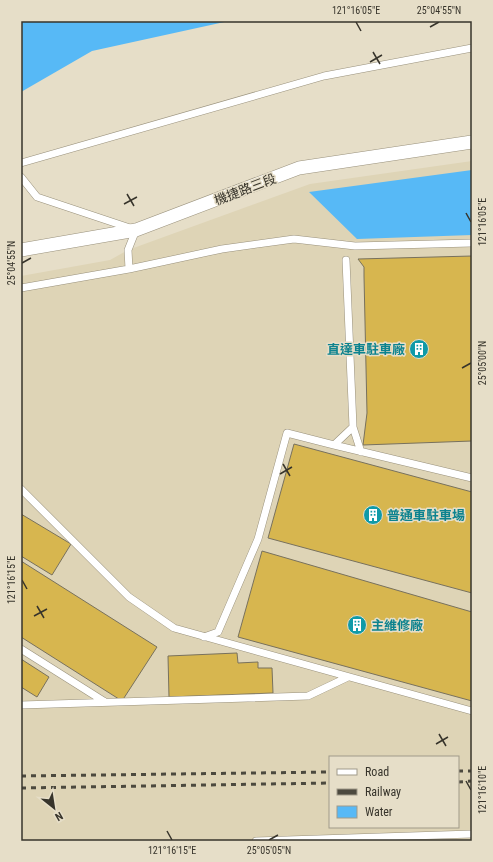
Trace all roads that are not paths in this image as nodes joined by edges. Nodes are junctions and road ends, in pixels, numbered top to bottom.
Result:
1 (472, 48) edge
2 (472, 142) edge
3 (21, 163) edge
4 (21, 177) edge
5 (136, 230) junction
6 (472, 244) edge
7 (21, 250) edge
8 (346, 260) dead end
9 (129, 269) junction
10 (21, 288) edge
11 (353, 427) junction
12 (334, 445) junction
13 (361, 452) junction
14 (472, 478) edge
15 (21, 489) edge
16 (204, 637) junction
17 (21, 649) edge
18 (348, 677) junction
19 (105, 702) junction
20 (21, 705) edge
21 (472, 711) edge
22 (472, 834) edge
23 (256, 841) edge

1 - 3 lane
2 - 5 street, 機捷路三段
4 - 5 lane
5 - 7 street, 機捷路三段
5 - 9 lane
6 - 9 lane
8 - 11 lane
9 - 10 lane
11 - 12 lane
11 - 13 lane
12 - 13 lane
12 - 16 lane
13 - 14 lane
15 - 16 lane
16 - 18 lane
17 - 19 lane
18 - 19 lane
18 - 21 lane
19 - 20 lane
22 - 23 lane

